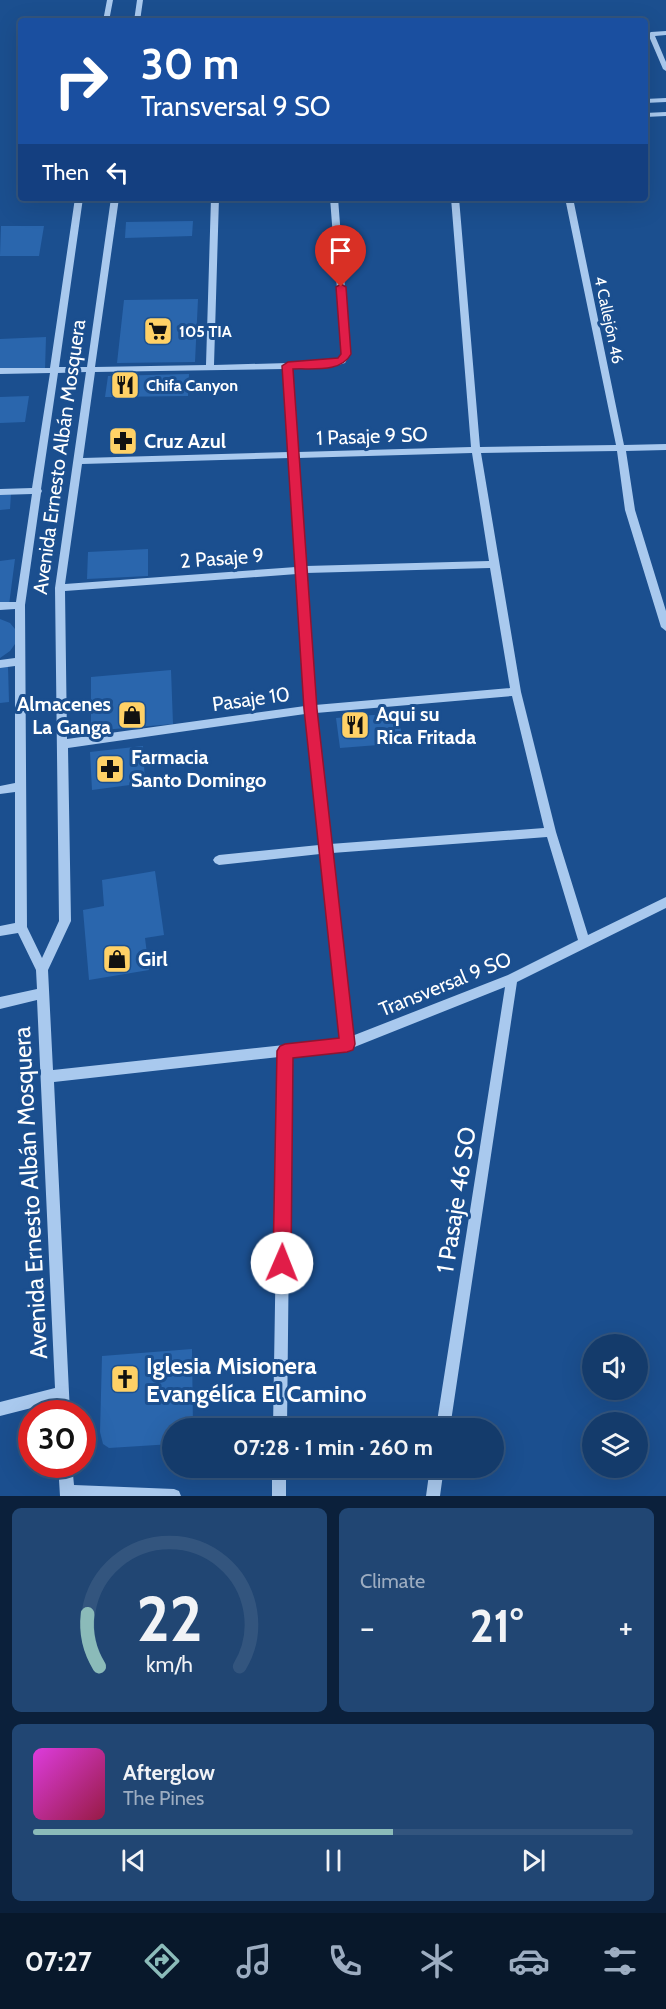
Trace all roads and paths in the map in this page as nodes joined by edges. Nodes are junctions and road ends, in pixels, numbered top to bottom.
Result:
1 (110, 0) edge
2 (140, 0) edge
3 (107, 18) edge
4 (137, 18) edge
5 (666, 33) edge
6 (666, 69) edge
7 (664, 100) edge
8 (648, 101) edge
9 (666, 112) edge
10 (648, 115) edge
11 (79, 201) edge
12 (115, 201) edge
13 (215, 201) edge
14 (334, 201) edge
15 (455, 201) edge
16 (570, 201) edge
17 (210, 366) junction
18 (288, 366) junction
19 (54, 370) junction
20 (92, 370) junction
21 (0, 371) edge
22 (666, 447) edge
23 (621, 449) junction
24 (476, 450) junction
25 (293, 457) junction
26 (79, 461) junction
27 (38, 491) junction
28 (0, 492) edge
29 (494, 564) junction
30 (300, 570) junction
31 (60, 588) junction
32 (20, 605) junction
33 (0, 606) edge
34 (666, 627) edge
35 (21, 661) junction
36 (0, 664) edge
37 (516, 692) junction
38 (310, 709) junction
39 (64, 744) junction
40 (21, 786) junction
41 (0, 790) edge
42 (551, 832) junction
43 (326, 849) junction
44 (219, 860) dead end
45 (666, 902) edge
46 (21, 927) junction
47 (0, 931) edge
48 (584, 942) junction
49 (42, 970) junction
50 (512, 979) junction
51 (43, 993) junction
52 (0, 1003) edge
53 (347, 1044) junction
54 (285, 1051) junction
55 (47, 1077) junction
56 (62, 1393) junction
57 (62, 1400) edge
58 (0, 1409) edge
59 (280, 1418) edge
60 (446, 1418) edge
61 (66, 1478) edge
62 (279, 1478) edge
63 (436, 1478) edge
64 (67, 1494) edge
65 (174, 1496) edge
66 (279, 1496) edge
67 (433, 1496) edge

1 - 3 street
2 - 4 street
5 - 6 street
7 - 8 street
7 - 9 street
9 - 10 street
11 - 19 street, Avenida Ernesto Albán Mosquera
12 - 20 street, Avenida Ernesto Albán Mosquera
13 - 17 street
14 - 18 street
15 - 24 street
16 - 23 street, 4 Callejón 46
17 - 18 street
17 - 20 street
18 - 25 street
19 - 20 street
19 - 21 street
19 - 27 street, Avenida Ernesto Albán Mosquera
20 - 26 street, Avenida Ernesto Albán Mosquera
22 - 23 street, 1 Pasaje 9 SO
23 - 24 street, 1 Pasaje 9 SO
23 - 34 street, 4 Callejón 46
24 - 25 street, 1 Pasaje 9 SO
24 - 29 street
25 - 26 street, 1 Pasaje 9 SO
25 - 30 street
26 - 31 street, Avenida Ernesto Albán Mosquera
27 - 28 street
27 - 32 street, Avenida Ernesto Albán Mosquera
29 - 30 street, 2 Pasaje 9
29 - 37 street
30 - 31 street, 2 Pasaje 9
30 - 38 street
31 - 39 street, Avenida Ernesto Albán Mosquera
32 - 33 street
32 - 35 street, Avenida Ernesto Albán Mosquera
35 - 36 street
35 - 40 street, Avenida Ernesto Albán Mosquera
37 - 38 street, Pasaje 10
37 - 42 street
38 - 39 street, Pasaje 10
38 - 43 street
39 - 49 street, Avenida Ernesto Albán Mosquera
40 - 41 street
40 - 46 street, Avenida Ernesto Albán Mosquera
42 - 43 street
42 - 48 street
43 - 44 street
43 - 53 street
45 - 48 street, Transversal 9 SO
46 - 47 street
46 - 49 street, Avenida Ernesto Albán Mosquera
48 - 50 street, Transversal 9 SO
49 - 51 street, Avenida Ernesto Albán Mosquera
50 - 53 street, Transversal 9 SO
50 - 60 street, 1 Pasaje 46 SO
51 - 52 street
51 - 55 street, Avenida Ernesto Albán Mosquera
53 - 54 street, Transversal 9 SO
54 - 55 street, Transversal 9 SO
54 - 59 street
55 - 56 street, Avenida Ernesto Albán Mosquera
56 - 57 street, Avenida Ernesto Albán Mosquera
56 - 58 street
61 - 64 street
62 - 66 street
63 - 67 street
64 - 65 street

